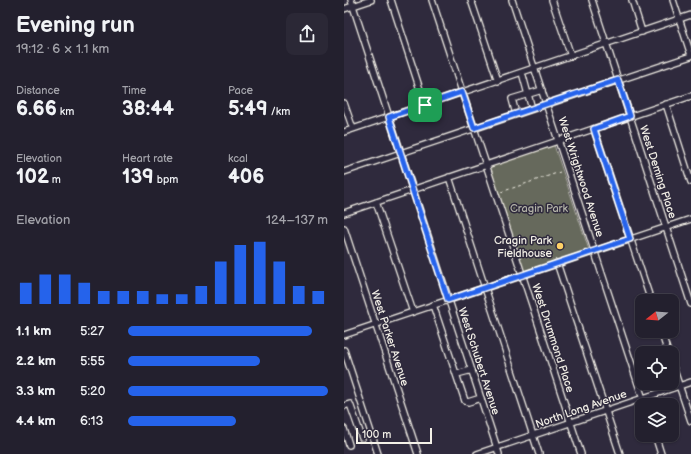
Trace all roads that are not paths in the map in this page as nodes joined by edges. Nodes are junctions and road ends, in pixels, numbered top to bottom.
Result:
1 (371, 0) edge
2 (391, 0) edge
3 (432, 0) edge
4 (471, 0) edge
5 (512, 0) edge
6 (552, 0) edge
7 (592, 0) edge
8 (632, 0) edge
9 (673, 0) edge
10 (352, 3) edge
11 (344, 9) edge
12 (691, 16) edge
13 (679, 19) junction
14 (642, 32) junction
15 (606, 44) junction
16 (691, 55) edge
17 (571, 56) junction
18 (535, 68) junction
19 (523, 76) dead end
20 (498, 80) junction
21 (618, 80) junction
22 (542, 90) junction
23 (462, 92) junction
24 (529, 94) junction
25 (691, 96) edge
26 (344, 103) edge
27 (546, 104) junction
28 (666, 104) junction
29 (425, 105) junction
30 (532, 109) junction
31 (516, 114) junction
32 (630, 116) junction
33 (389, 117) junction
34 (474, 128) junction
35 (353, 129) junction
36 (594, 129) junction
37 (344, 132) edge
38 (558, 141) junction
39 (401, 153) junction
40 (486, 165) junction
41 (344, 172) edge
42 (449, 177) junction
43 (691, 182) edge
44 (413, 190) junction
45 (376, 202) junction
46 (344, 213) edge
47 (691, 218) edge
48 (666, 227) junction
49 (344, 228) edge
50 (630, 239) junction
51 (594, 251) junction
52 (557, 264) junction
53 (522, 275) junction
54 (484, 288) junction
55 (649, 294) edge
56 (448, 300) junction
57 (691, 304) edge
58 (433, 305) junction
59 (413, 312) junction
60 (376, 324) junction
61 (344, 335) edge
62 (344, 350) edge
63 (472, 370) junction
64 (457, 374) junction
65 (691, 382) edge
66 (679, 386) joint
67 (667, 390) edge
68 (481, 398) junction
69 (643, 398) joint
70 (635, 401) edge
71 (344, 406) edge
72 (606, 411) junction
73 (691, 422) edge
74 (571, 423) junction
75 (344, 429) edge
76 (533, 435) junction
77 (362, 438) dead end
78 (657, 442) edge
79 (350, 445) dead end
80 (497, 447) junction
81 (378, 454) edge
82 (418, 454) edge
83 (477, 454) edge
84 (499, 454) edge
85 (539, 454) edge
86 (581, 454) edge
87 (620, 454) edge
88 (661, 454) edge

1 - 10 street
2 - 29 street
3 - 23 street, West Drummond Place
4 - 20 street
5 - 18 street, West Wrightwood Avenue
6 - 17 street
7 - 15 street, West Deming Place
8 - 14 street
9 - 13 street
10 - 11 street
10 - 33 street, West Schubert Avenue
12 - 13 street
13 - 14 street
13 - 16 street
14 - 15 street
15 - 17 street
15 - 21 street, West Deming Place
16 - 21 street
17 - 18 street
18 - 20 street
18 - 22 street, West Wrightwood Avenue
19 - 24 street
20 - 23 street
21 - 27 street
21 - 32 street, West Deming Place
22 - 24 street
22 - 27 street, West Wrightwood Avenue
23 - 29 street
23 - 34 street, West Drummond Place
24 - 30 street
24 - 31 street
25 - 28 street
26 - 35 street
27 - 30 street
27 - 38 street, West Wrightwood Avenue
28 - 32 street
28 - 43 street
29 - 33 street
30 - 31 street
31 - 34 street
32 - 36 street
32 - 48 street, West Deming Place
33 - 35 street
33 - 39 street, West Schubert Avenue
34 - 39 street
34 - 40 street, West Drummond Place
35 - 37 street
36 - 38 street
36 - 50 street
38 - 40 street
38 - 51 street, West Wrightwood Avenue
39 - 41 street
39 - 44 street, West Schubert Avenue
40 - 42 street
40 - 53 street, West Drummond Place
42 - 44 street
42 - 54 street
44 - 45 street
44 - 56 street, West Schubert Avenue
45 - 46 street
45 - 59 street
47 - 48 street
48 - 50 street
48 - 57 street, West Deming Place
49 - 60 street, West Parker Avenue
50 - 51 street
50 - 55 street
51 - 52 street
51 - 69 street, West Wrightwood Avenue
52 - 53 street
52 - 72 street
53 - 54 street
53 - 74 street, West Drummond Place
54 - 56 street
54 - 76 street
56 - 58 street
56 - 63 street, West Schubert Avenue
58 - 59 street
58 - 64 street
59 - 60 street
60 - 61 street
60 - 82 street, West Parker Avenue
62 - 81 street
63 - 64 street
63 - 68 street, West Schubert Avenue
64 - 68 street
65 - 66 street, North Long Avenue
66 - 73 street
67 - 69 street, North Long Avenue
68 - 80 street, West Schubert Avenue
70 - 72 street, North Long Avenue
71 - 77 street
72 - 74 street, North Long Avenue
72 - 87 street
74 - 76 street, North Long Avenue
74 - 86 street, West Drummond Place
75 - 79 street
76 - 80 street, North Long Avenue
76 - 85 street
78 - 88 street
80 - 83 street, North Long Avenue
80 - 84 street, West Schubert Avenue

